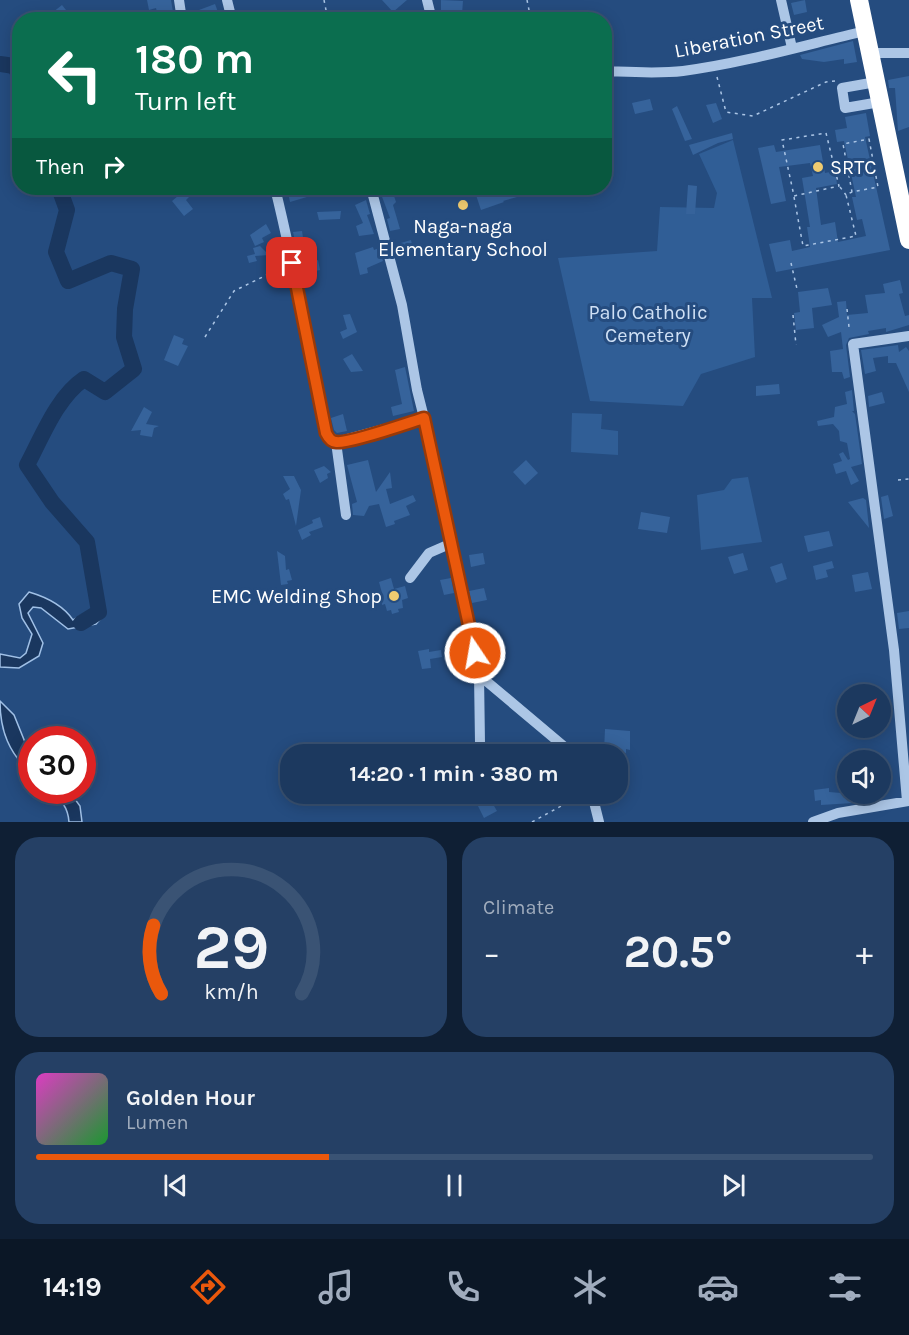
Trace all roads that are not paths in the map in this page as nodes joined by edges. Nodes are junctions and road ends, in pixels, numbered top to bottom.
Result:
1 (781, 0) edge
2 (859, 0) edge
3 (865, 32) junction
4 (792, 48) junction
5 (870, 53) junction
6 (909, 53) edge
7 (612, 71) edge
8 (876, 82) junction
9 (854, 86) junction
10 (880, 102) junction
11 (857, 106) junction
12 (277, 195) edge
13 (373, 195) edge
14 (909, 240) edge
15 (909, 336) edge
16 (424, 418) junction
17 (336, 442) junction
18 (346, 515) dead end
19 (452, 543) junction
20 (410, 578) dead end
21 (479, 675) junction
22 (479, 744) edge
23 (561, 744) edge
24 (908, 801) edge
25 (594, 804) edge
26 (598, 822) edge
27 (813, 822) edge

1 - 4 street
2 - 3 highway
3 - 4 street, Liberation Street
3 - 5 highway
4 - 7 street, Liberation Street
5 - 6 street
5 - 8 highway
8 - 9 street
8 - 10 highway
9 - 11 street
9 - 11 street
10 - 11 street
10 - 14 highway
12 - 17 street
13 - 16 street
15 - 24 street
16 - 17 street
16 - 19 street
17 - 18 street
19 - 20 street
19 - 21 street
21 - 22 street
21 - 23 street
24 - 27 street
25 - 26 street

